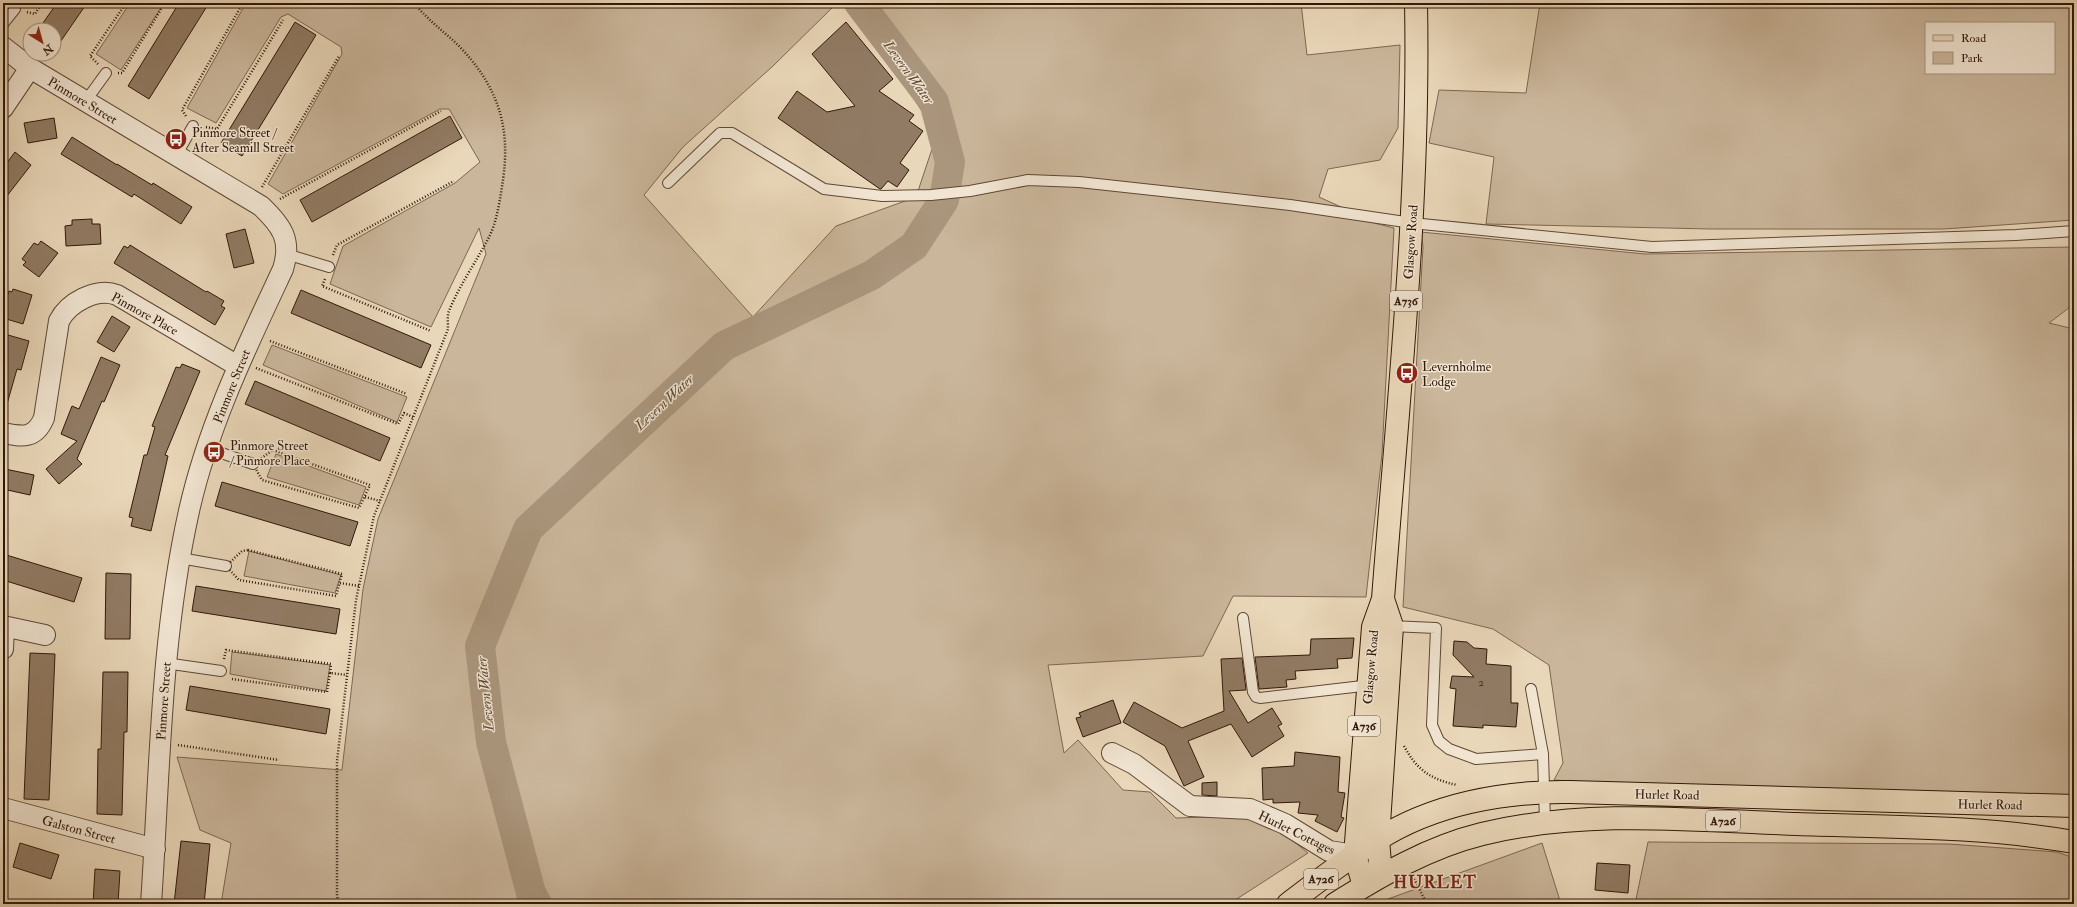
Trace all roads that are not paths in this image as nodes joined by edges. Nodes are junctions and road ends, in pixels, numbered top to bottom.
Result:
1 (1416, 3) edge
2 (15, 9) dead end
3 (3, 24) edge
4 (3, 47) edge
5 (30, 68) junction
6 (106, 73) road end
7 (85, 102) junction
8 (3, 108) edge
9 (193, 126) road end
10 (176, 156) junction
11 (668, 183) dead end
12 (1412, 223) junction
13 (2074, 230) edge
14 (286, 254) junction
15 (329, 267) road end
16 (239, 364) junction
17 (3, 433) edge
18 (207, 448) junction
19 (253, 464) road end
20 (180, 558) junction
21 (226, 566) road end
22 (1243, 618) dead end
23 (4, 626) edge
24 (1382, 626) junction
25 (45, 635) dead end
26 (3, 649) edge
27 (165, 663) junction
28 (221, 671) road end
29 (1378, 684) junction
30 (1531, 689) dead end
31 (1112, 753) dead end
32 (1543, 754) junction
33 (1543, 792) junction
34 (2074, 806) edge
35 (3, 808) edge
36 (1545, 822) junction
37 (1378, 839) junction
38 (2074, 842) edge
39 (155, 849) junction
40 (1355, 856) junction
41 (1372, 881) junction
42 (151, 904) edge
43 (1288, 904) edge
44 (1335, 904) edge

1 - 12 main road, Glasgow Road / A736
2 - 3 lane
4 - 5 street, Pinmore Street
5 - 7 street, Pinmore Street
5 - 8 street
6 - 7 lane
7 - 10 street, Pinmore Street
9 - 10 lane
10 - 14 street, Pinmore Street
11 - 12 lane
12 - 13 lane
12 - 24 main road, Glasgow Road / A736
14 - 15 lane
14 - 16 street, Pinmore Street
16 - 17 street, Pinmore Place
16 - 18 street, Pinmore Street
18 - 19 lane
18 - 20 street, Pinmore Street
20 - 21 lane
20 - 27 street, Pinmore Street
22 - 29 lane
23 - 25 street
23 - 26 street
24 - 29 main road, Glasgow Road / A736
24 - 32 lane
27 - 28 lane
27 - 39 street, Pinmore Street
29 - 37 main road, Glasgow Road / A736
29 - 40 main road, Glasgow Road / A736
30 - 32 lane
31 - 40 street, Hurlet Cottages
32 - 33 lane
33 - 34 main road, Hurlet Road / A726
33 - 36 lane
33 - 37 main road, Hurlet Road / A726
35 - 39 street, Galston Street
36 - 38 main road, Hurlet Road / A726
36 - 41 main road, Hurlet Road / A726
37 - 40 main road, Hurlet Road / A726
37 - 41 main road, Glasgow Road
39 - 42 street, Pinmore Street
40 - 41 main road
40 - 43 main road, Hurlet Road / A726
41 - 44 main road, Hurlet Road / A726

